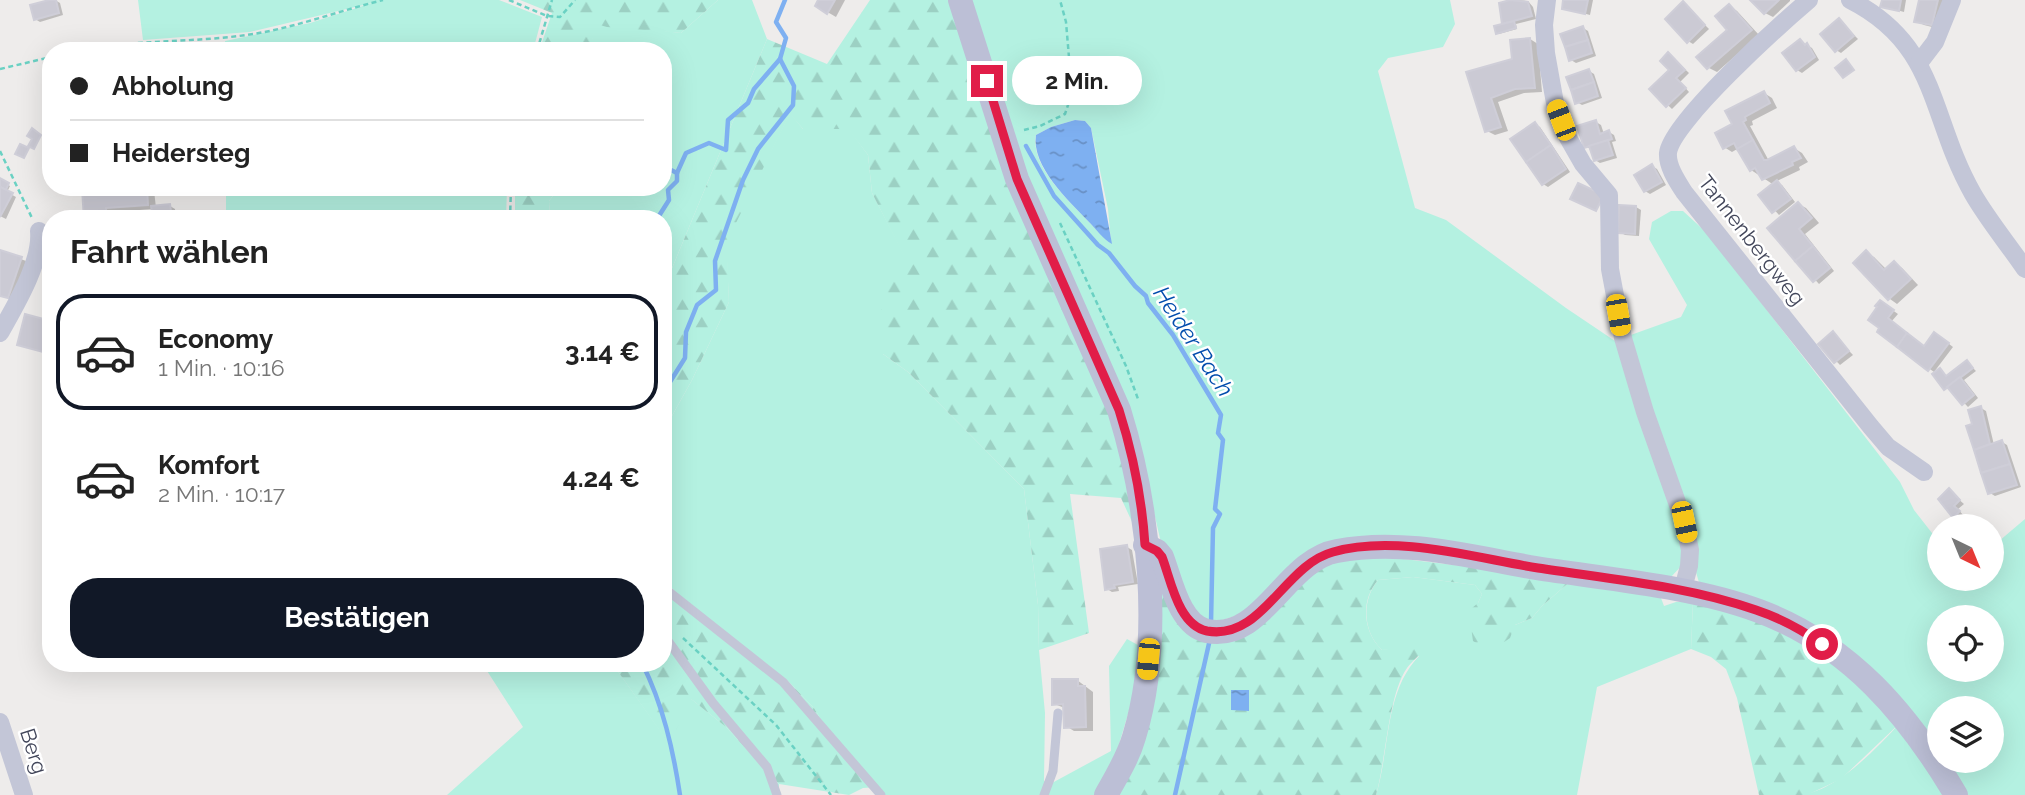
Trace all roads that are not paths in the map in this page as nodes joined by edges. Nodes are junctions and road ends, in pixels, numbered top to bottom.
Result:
1 (960, 0) edge
2 (1547, 0) edge
3 (1809, 0) edge
4 (1850, 0) edge
5 (1952, 0) edge
6 (1919, 63) junction
7 (39, 231) road end
8 (2025, 269) edge
9 (0, 333) edge
10 (1924, 472) dead end
11 (1145, 545) junction
12 (1682, 592) junction
13 (672, 594) edge
14 (672, 647) edge
15 (1058, 713) dead end
16 (0, 722) edge
17 (24, 795) edge
18 (777, 795) edge
19 (881, 795) edge
20 (1044, 795) edge
21 (1106, 795) edge
22 (1956, 795) edge

1 - 11 main road
2 - 12 street
3 - 10 street, Tannenbergweg
4 - 6 street
5 - 6 street
6 - 8 street
7 - 9 street
11 - 12 main road
11 - 21 main road
12 - 22 main road
13 - 19 lane
14 - 18 lane
15 - 20 lane
16 - 17 street, Berg

